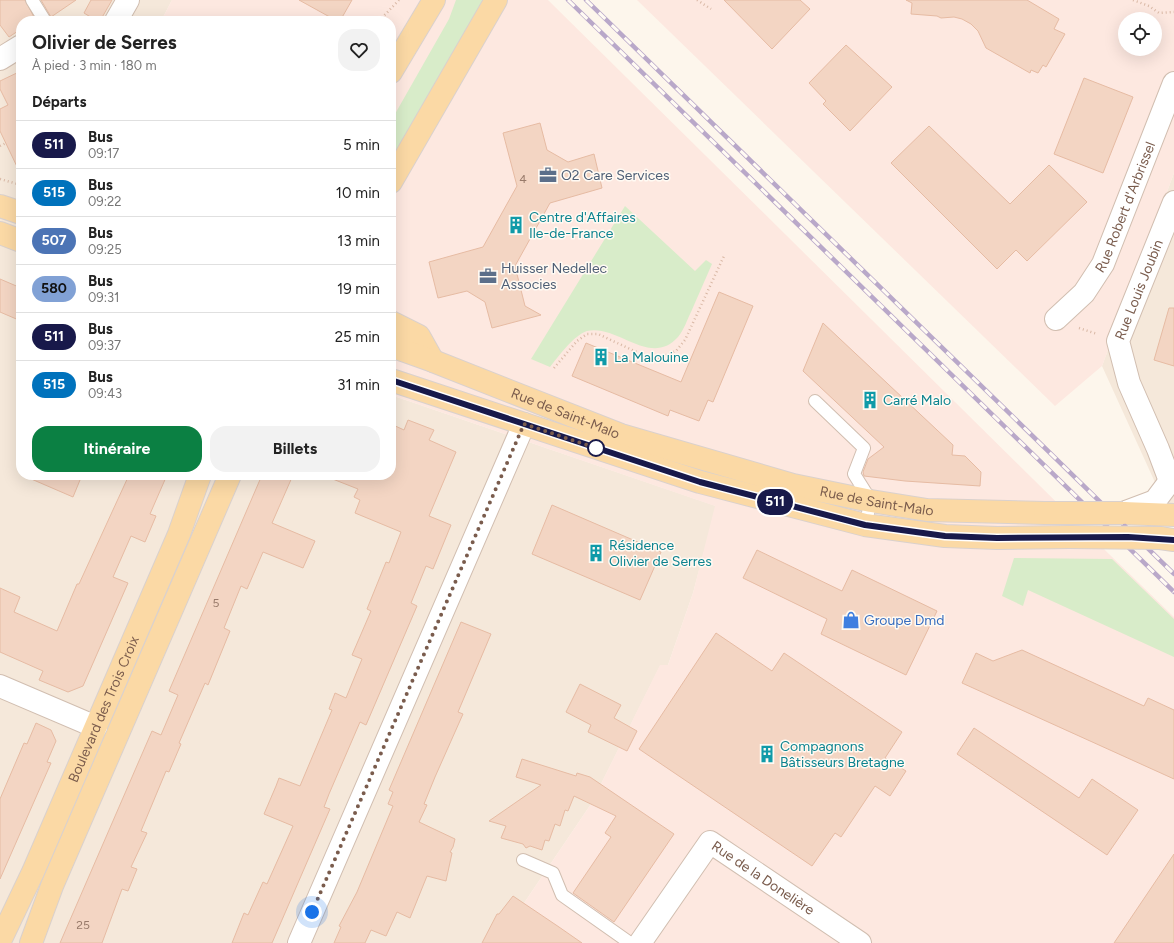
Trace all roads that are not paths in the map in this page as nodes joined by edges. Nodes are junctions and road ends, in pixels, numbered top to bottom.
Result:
1 (32, 0) edge
2 (128, 0) edge
3 (434, 0) edge
4 (496, 0) edge
5 (42, 16) edge
6 (119, 16) edge
7 (16, 49) edge
8 (0, 59) edge
9 (396, 64) edge
10 (1174, 83) edge
11 (396, 173) edge
12 (1174, 202) edge
13 (0, 206) edge
14 (16, 211) edge
15 (0, 233) edge
16 (16, 239) edge
17 (1056, 319) road end
18 (396, 324) edge
19 (396, 348) edge
20 (433, 361) junction
21 (396, 382) edge
22 (815, 401) dead end
23 (524, 424) junction
24 (198, 480) edge
25 (224, 480) edge
26 (228, 480) edge
27 (1172, 481) edge
28 (790, 495) junction
29 (871, 501) junction
30 (216, 506) junction
31 (1124, 513) junction
32 (1174, 515) edge
33 (865, 525) junction
34 (1167, 539) edge
35 (0, 686) edge
36 (96, 727) junction
37 (523, 860) dead end
38 (33, 872) junction
39 (0, 941) edge
40 (10, 943) edge
41 (31, 943) edge
42 (299, 943) edge
43 (630, 943) edge
44 (640, 943) edge
45 (860, 943) edge

1 - 5 lane
2 - 6 street
3 - 9 main road
4 - 11 main road
7 - 8 street
10 - 17 street, Rue Robert d'Arbrissel
12 - 27 street, Rue Louis Joubin
13 - 14 main road
15 - 16 main road
18 - 20 main road
19 - 20 main road, Rue de Saint-Malo
20 - 28 main road, Rue de Saint-Malo
21 - 23 main road, Rue de Saint-Malo
22 - 29 lane
23 - 28 main road, Rue de Saint-Malo
23 - 42 street
24 - 36 main road, Boulevard des Trois Croix
25 - 30 main road, Boulevard des Trois Croix
26 - 30 main road, Boulevard des Trois Croix
27 - 31 street, Rue Louis Joubin
28 - 29 main road, Rue de Saint-Malo
28 - 33 main road, Rue de Saint-Malo
29 - 31 main road, Rue de Saint-Malo, bridge
29 - 33 lane
30 - 41 main road, Boulevard des Trois Croix
31 - 32 main road, Rue de Saint-Malo
33 - 34 main road, Rue de Saint-Malo, bridge
35 - 36 street
36 - 38 main road, Boulevard des Trois Croix
37 - 43 lane
38 - 39 main road, Boulevard des Trois Croix
38 - 40 main road
44 - 45 street, Rue de la Donelière

